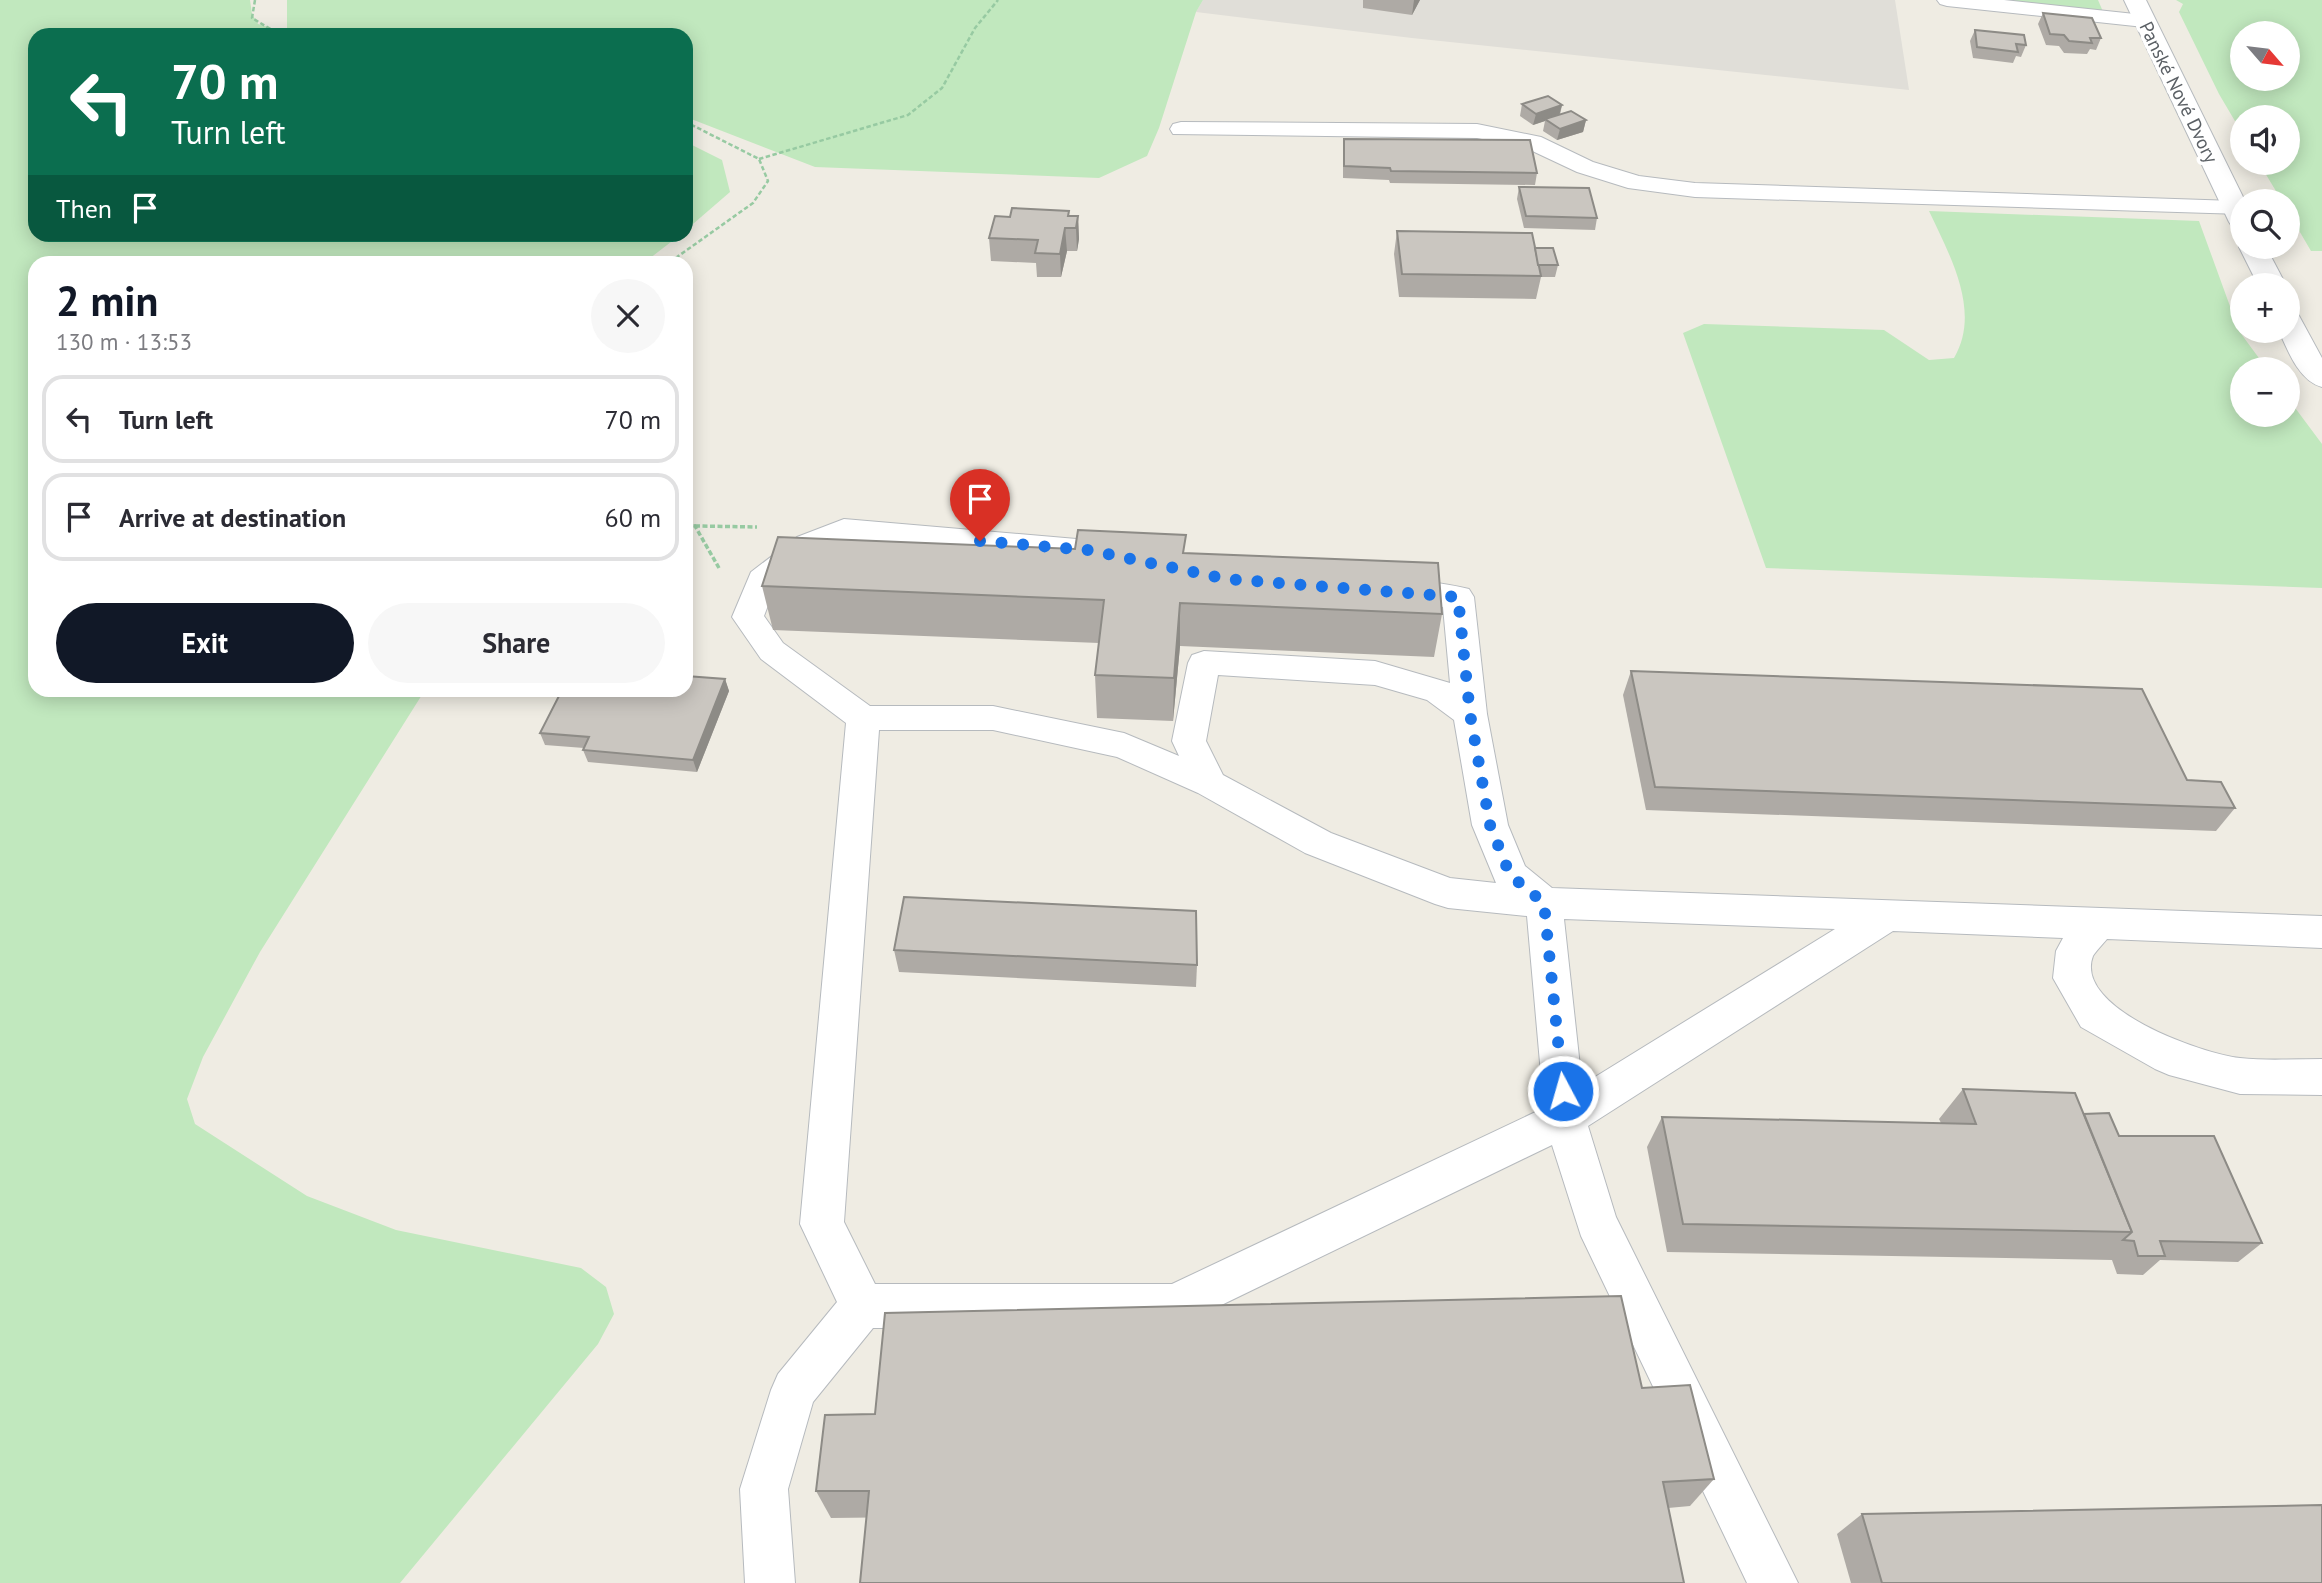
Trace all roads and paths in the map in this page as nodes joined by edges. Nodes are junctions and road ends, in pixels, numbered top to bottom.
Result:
1 (255, 0) edge
2 (999, 0) edge
3 (1947, 0) edge
4 (2139, 10) edge
5 (269, 28) edge
6 (693, 126) edge
7 (1181, 129) dead end
8 (759, 159) junction
9 (2230, 198) edge
10 (2230, 215) edge
11 (678, 256) edge
12 (2299, 343) edge
13 (2322, 378) edge
14 (1151, 564) edge
15 (1363, 590) edge
16 (1470, 714) junction
17 (863, 718) junction
18 (1210, 784) junction
19 (1544, 903) junction
20 (1888, 915) junction
21 (2099, 922) junction
22 (2322, 932) edge
23 (2322, 1077) edge
24 (1565, 1118) junction
25 (862, 1306) junction
26 (770, 1583) edge
27 (1773, 1583) edge

1 - 5 path
2 - 8 path
3 - 4 lane
4 - 9 street, Panské Nové Dvory
6 - 8 path
7 - 10 lane
8 - 11 path
12 - 13 street
14 - 17 lane
15 - 16 lane
16 - 18 lane
16 - 19 lane
17 - 18 lane
17 - 25 lane
18 - 19 lane
19 - 20 lane
19 - 24 lane
20 - 21 lane
20 - 24 lane
21 - 22 lane
21 - 23 lane
24 - 25 lane
24 - 27 lane
25 - 26 lane

